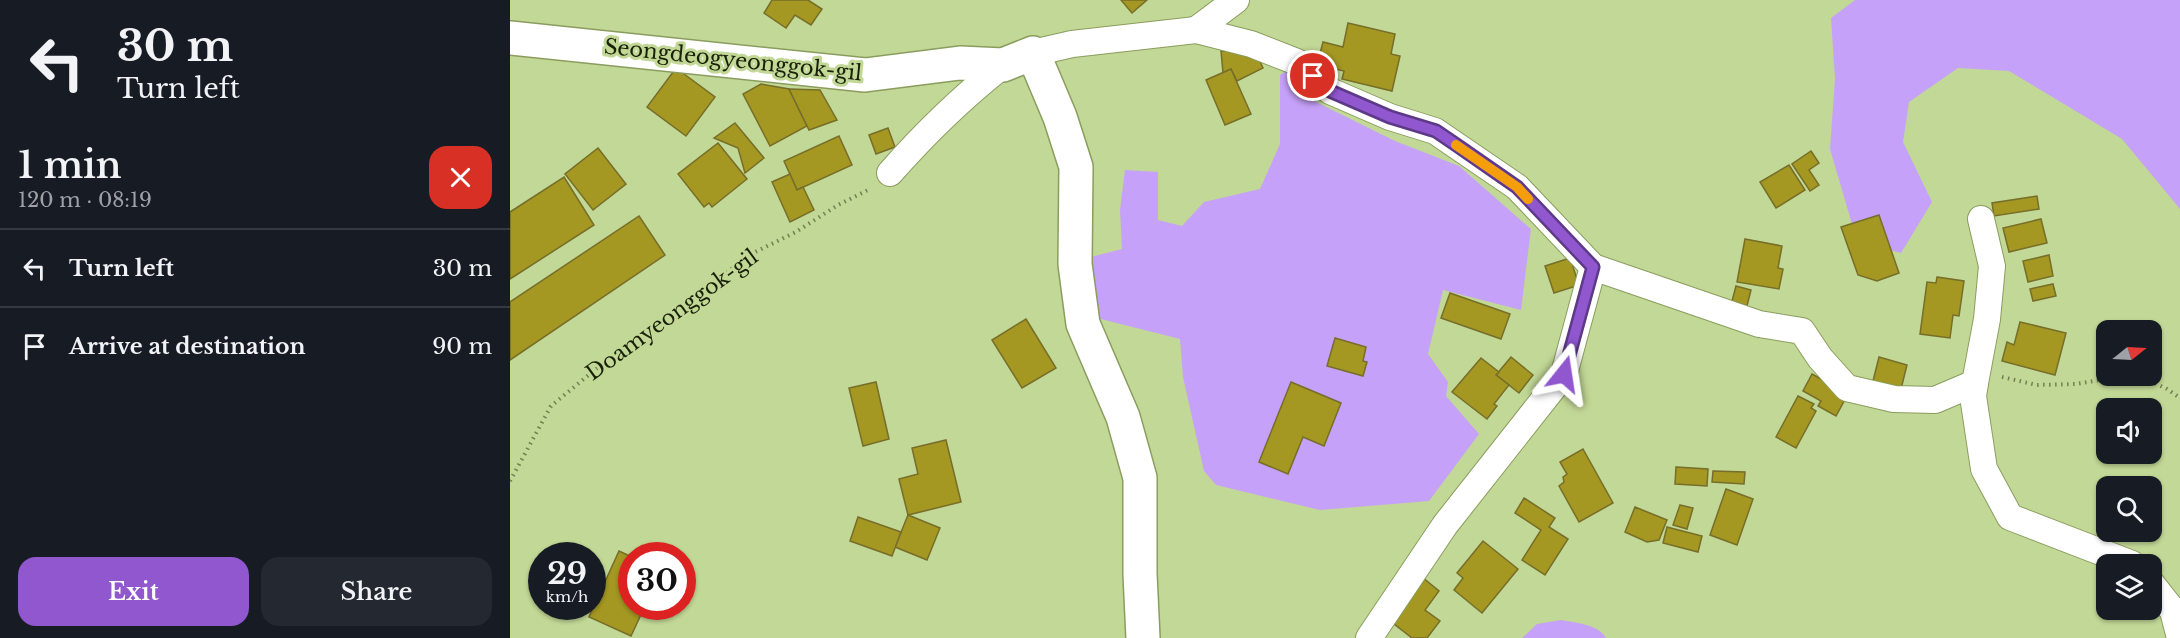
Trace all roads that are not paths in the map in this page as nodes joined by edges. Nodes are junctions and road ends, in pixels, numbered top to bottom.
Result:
1 (1236, 0) edge
2 (1196, 30) junction
3 (510, 38) edge
4 (1033, 53) junction
5 (1003, 65) junction
6 (890, 173) road end
7 (1981, 219) dead end
8 (1593, 267) junction
9 (1975, 383) junction
10 (2106, 554) edge
11 (2162, 597) edge
12 (1143, 638) edge
13 (1369, 638) edge
14 (2180, 638) edge

1 - 2 street
2 - 4 street
2 - 8 street
3 - 5 main road, Seongdeogyeonggok-gil
4 - 5 main road, Seongdeogyeonggok-gil
4 - 12 main road
5 - 6 street
7 - 9 street
8 - 9 street
8 - 13 street
9 - 10 street
11 - 14 street

